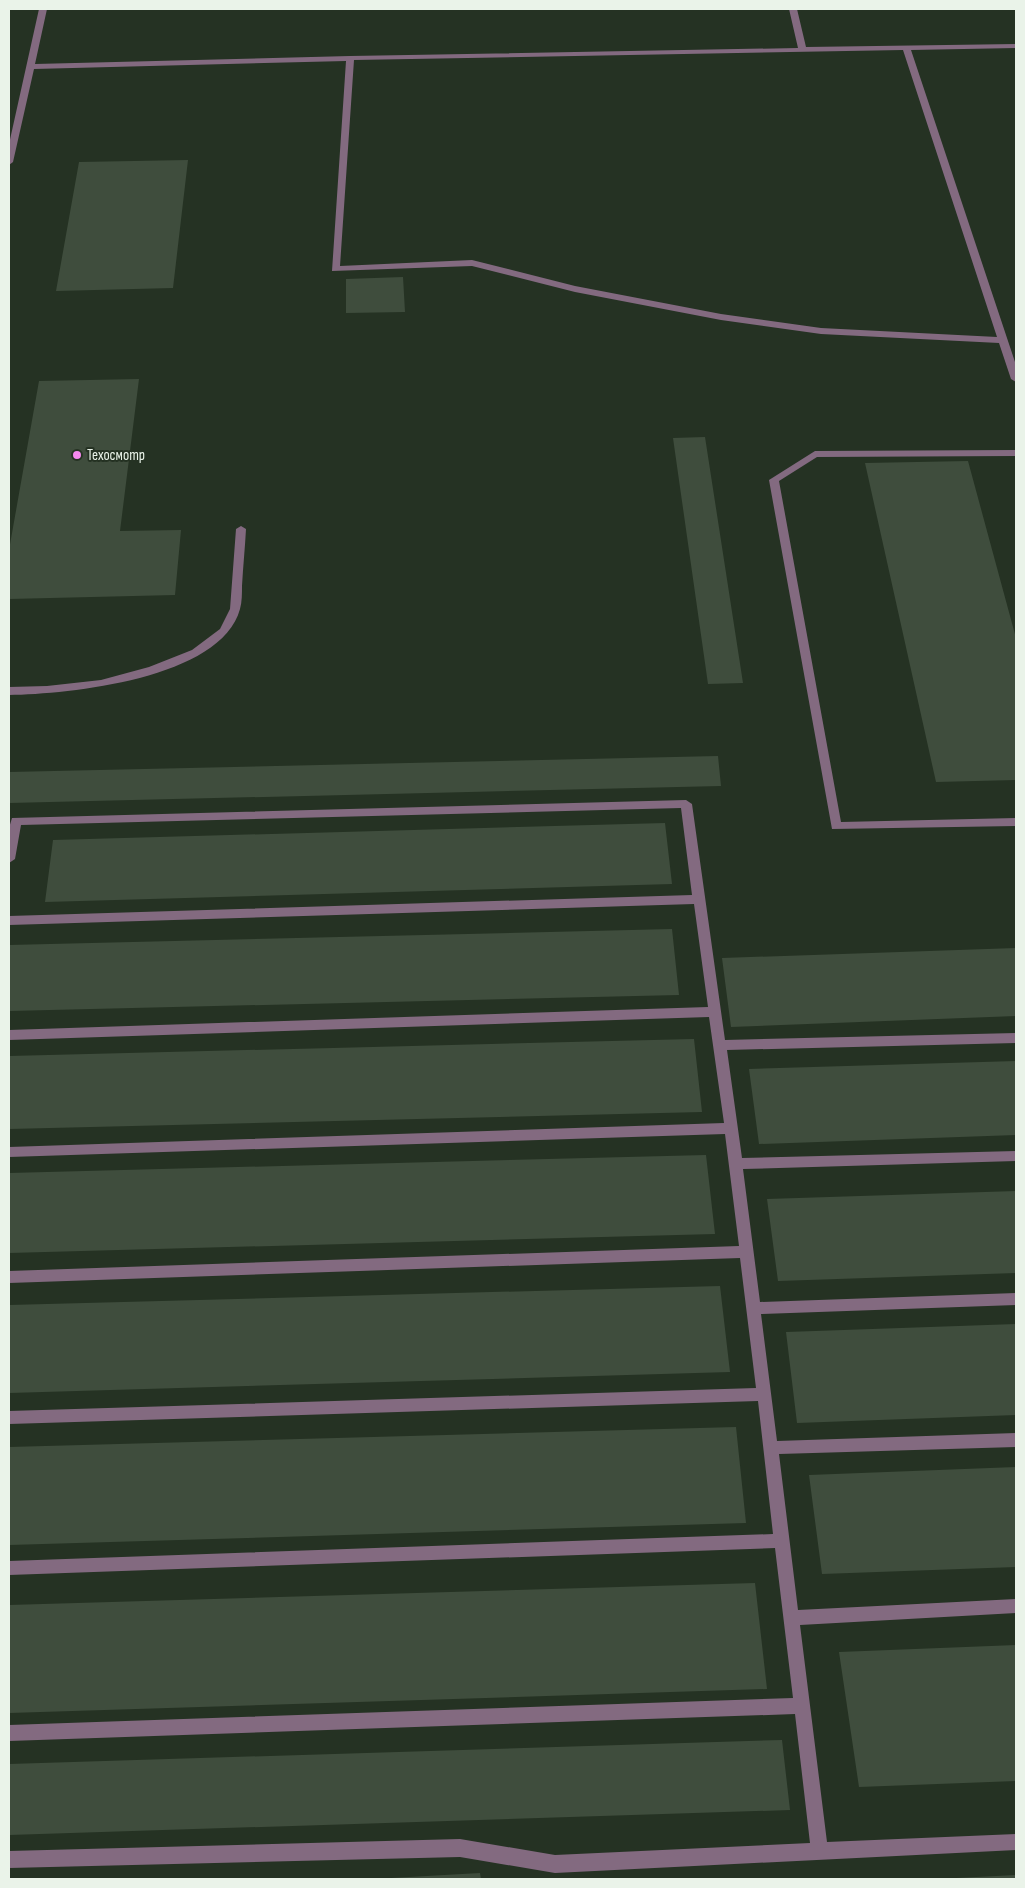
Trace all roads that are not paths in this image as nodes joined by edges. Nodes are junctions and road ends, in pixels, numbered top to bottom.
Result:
1 (44, 9) edge
2 (793, 9) edge
3 (1016, 46) edge
4 (906, 48) junction
5 (802, 50) junction
6 (350, 58) junction
7 (31, 67) junction
8 (9, 162) edge
9 (1003, 340) junction
10 (1016, 379) edge
11 (1016, 453) edge
12 (241, 529) dead end
13 (9, 691) edge
14 (1016, 822) edge
15 (9, 859) edge
16 (700, 899) junction
17 (9, 921) edge
18 (714, 1012) junction
19 (9, 1035) edge
20 (1016, 1038) edge
21 (719, 1045) junction
22 (731, 1128) junction
23 (9, 1152) edge
24 (1016, 1156) edge
25 (736, 1164) junction
26 (746, 1252) junction
27 (9, 1277) edge
28 (1016, 1298) edge
29 (753, 1308) junction
30 (763, 1394) junction
31 (9, 1418) edge
32 (1016, 1440) edge
33 (770, 1448) junction
34 (781, 1541) junction
35 (9, 1568) edge
36 (1016, 1606) edge
37 (791, 1618) junction
38 (802, 1706) junction
39 (9, 1732) edge
40 (1016, 1842) edge
41 (820, 1852) junction
42 (9, 1860) edge

1 - 7 street
2 - 5 street
3 - 4 street
4 - 5 street
4 - 9 street
5 - 6 street
6 - 7 street
6 - 9 street
7 - 8 street
9 - 10 street
11 - 14 street
12 - 13 street
15 - 16 street
16 - 17 street
16 - 18 street
18 - 19 street
18 - 21 street
20 - 21 street
21 - 22 street
22 - 23 street
22 - 25 street
24 - 25 street
25 - 26 street
26 - 27 street
26 - 29 street
28 - 29 street
29 - 30 street
30 - 31 street
30 - 33 street
32 - 33 street
33 - 34 street
34 - 35 street
34 - 37 street
36 - 37 street
37 - 38 street
38 - 39 street
38 - 41 street
40 - 41 street
41 - 42 street

